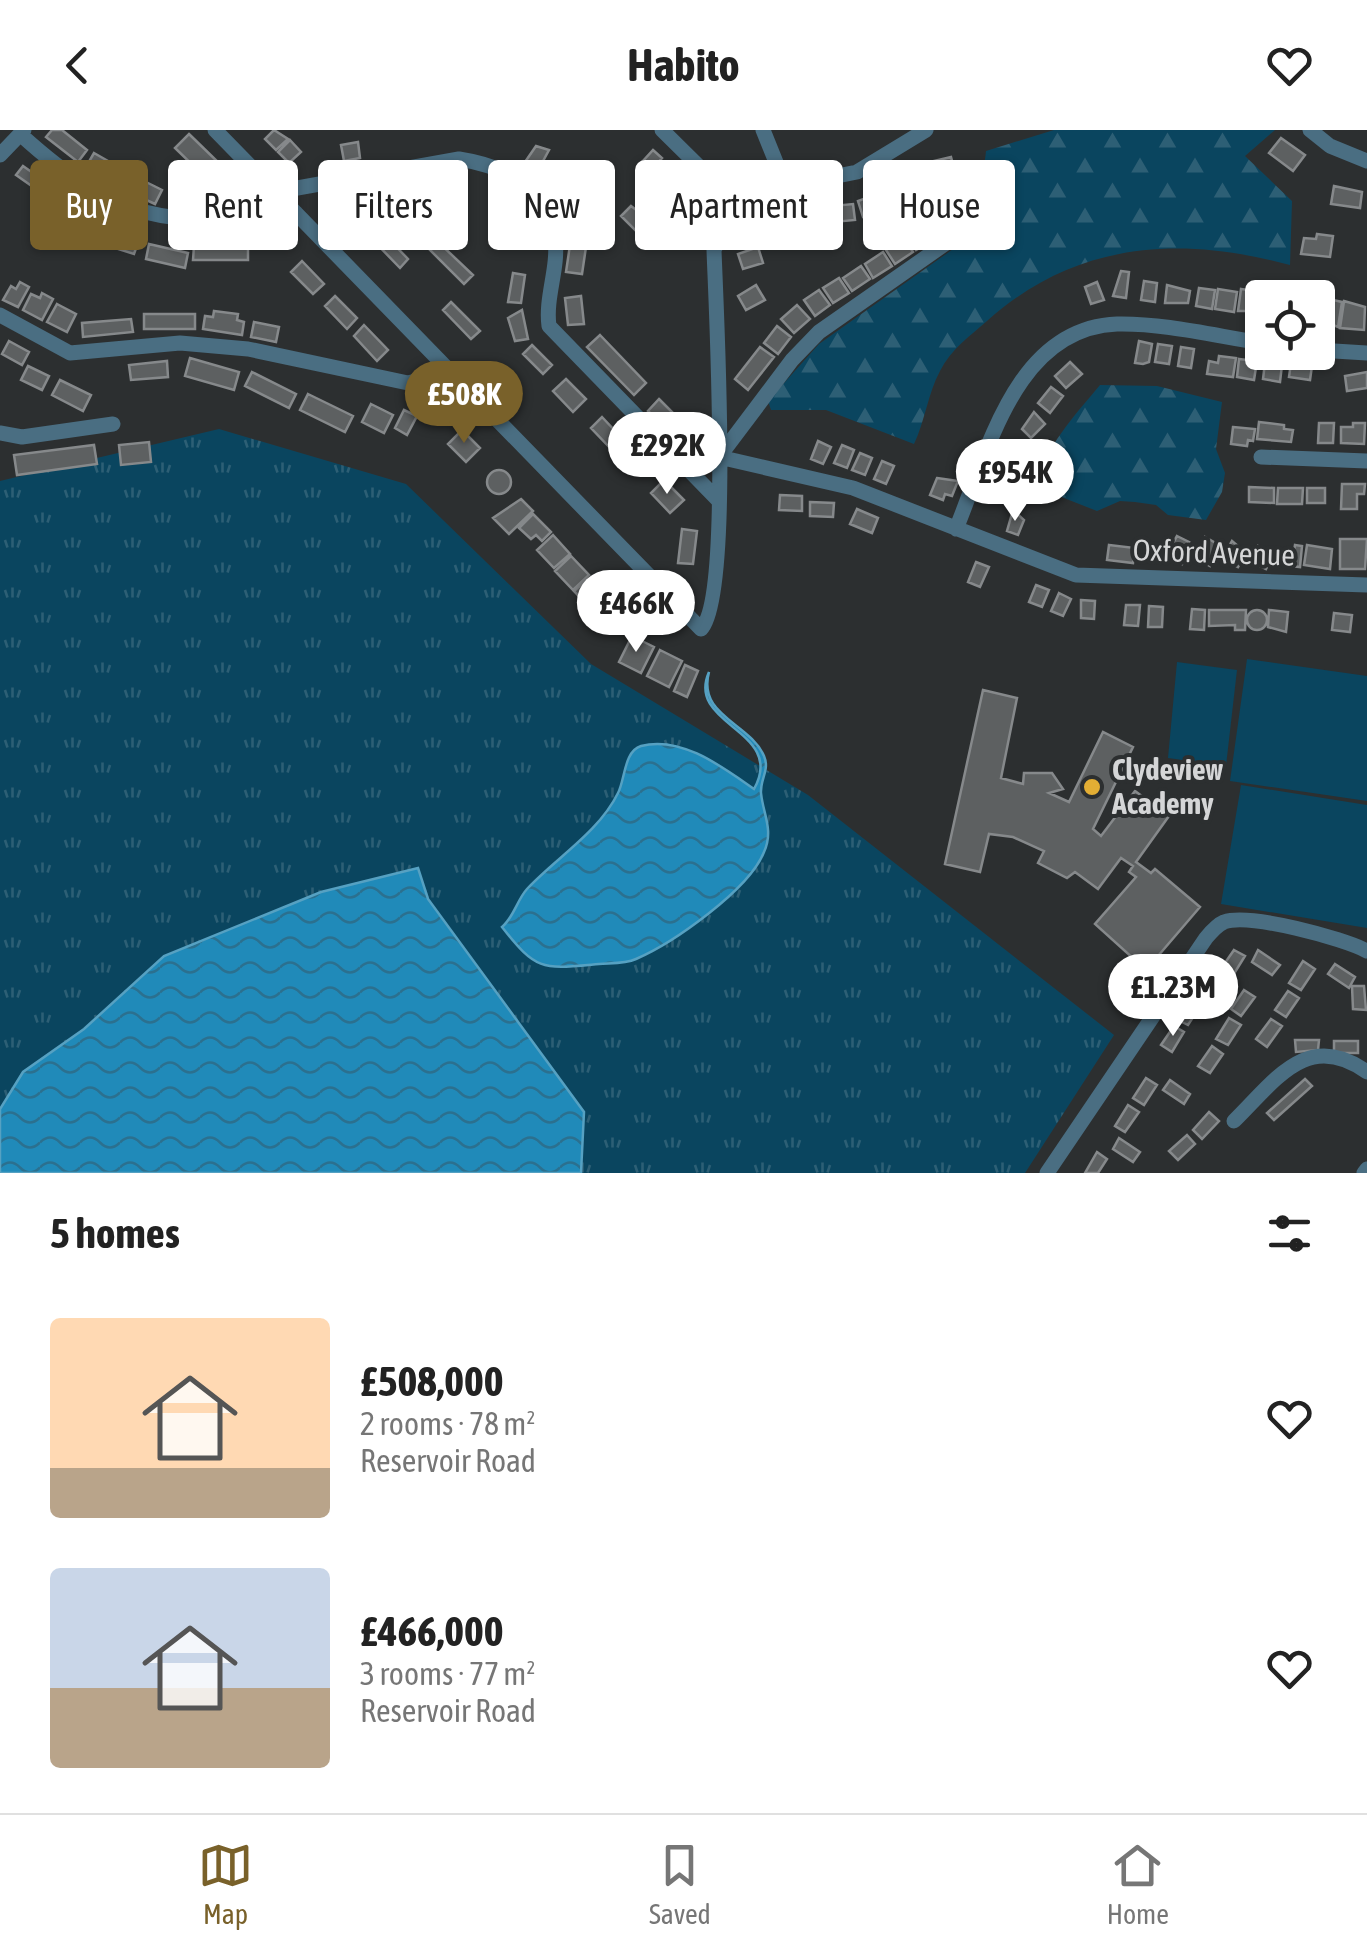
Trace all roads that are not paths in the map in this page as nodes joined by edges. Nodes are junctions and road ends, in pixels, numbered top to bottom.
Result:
1 (662, 130) edge
2 (763, 130) edge
3 (926, 130) edge
4 (1310, 130) edge
5 (22, 132) edge
6 (222, 132) edge
7 (0, 154) edge
8 (247, 160) edge
9 (692, 160) edge
10 (775, 160) edge
11 (1367, 161) edge
12 (843, 175) edge
13 (298, 188) edge
14 (298, 215) edge
15 (168, 218) edge
16 (714, 250) edge
17 (936, 250) edge
18 (0, 315) edge
19 (1245, 340) edge
20 (1335, 351) edge
21 (1367, 353) edge
22 (445, 366) junction
23 (113, 424) dead end
24 (0, 434) edge
25 (719, 457) junction
26 (1261, 457) dead end
27 (1367, 460) edge
28 (719, 501) junction
29 (956, 529) junction
30 (1367, 586) edge
31 (1367, 950) edge
32 (1367, 1072) edge
33 (1234, 1122) dead end
34 (1046, 1173) edge

1 - 9 street
2 - 10 street
3 - 12 street
4 - 11 street
5 - 7 street
5 - 15 street
6 - 8 street
13 - 28 street
14 - 22 street
16 - 25 street
17 - 25 street
18 - 22 street
19 - 29 street
20 - 21 street
22 - 28 street
23 - 24 street
25 - 28 street
25 - 29 street, Oxford Avenue
26 - 27 street
29 - 30 street, Oxford Avenue
31 - 34 street
32 - 33 street

